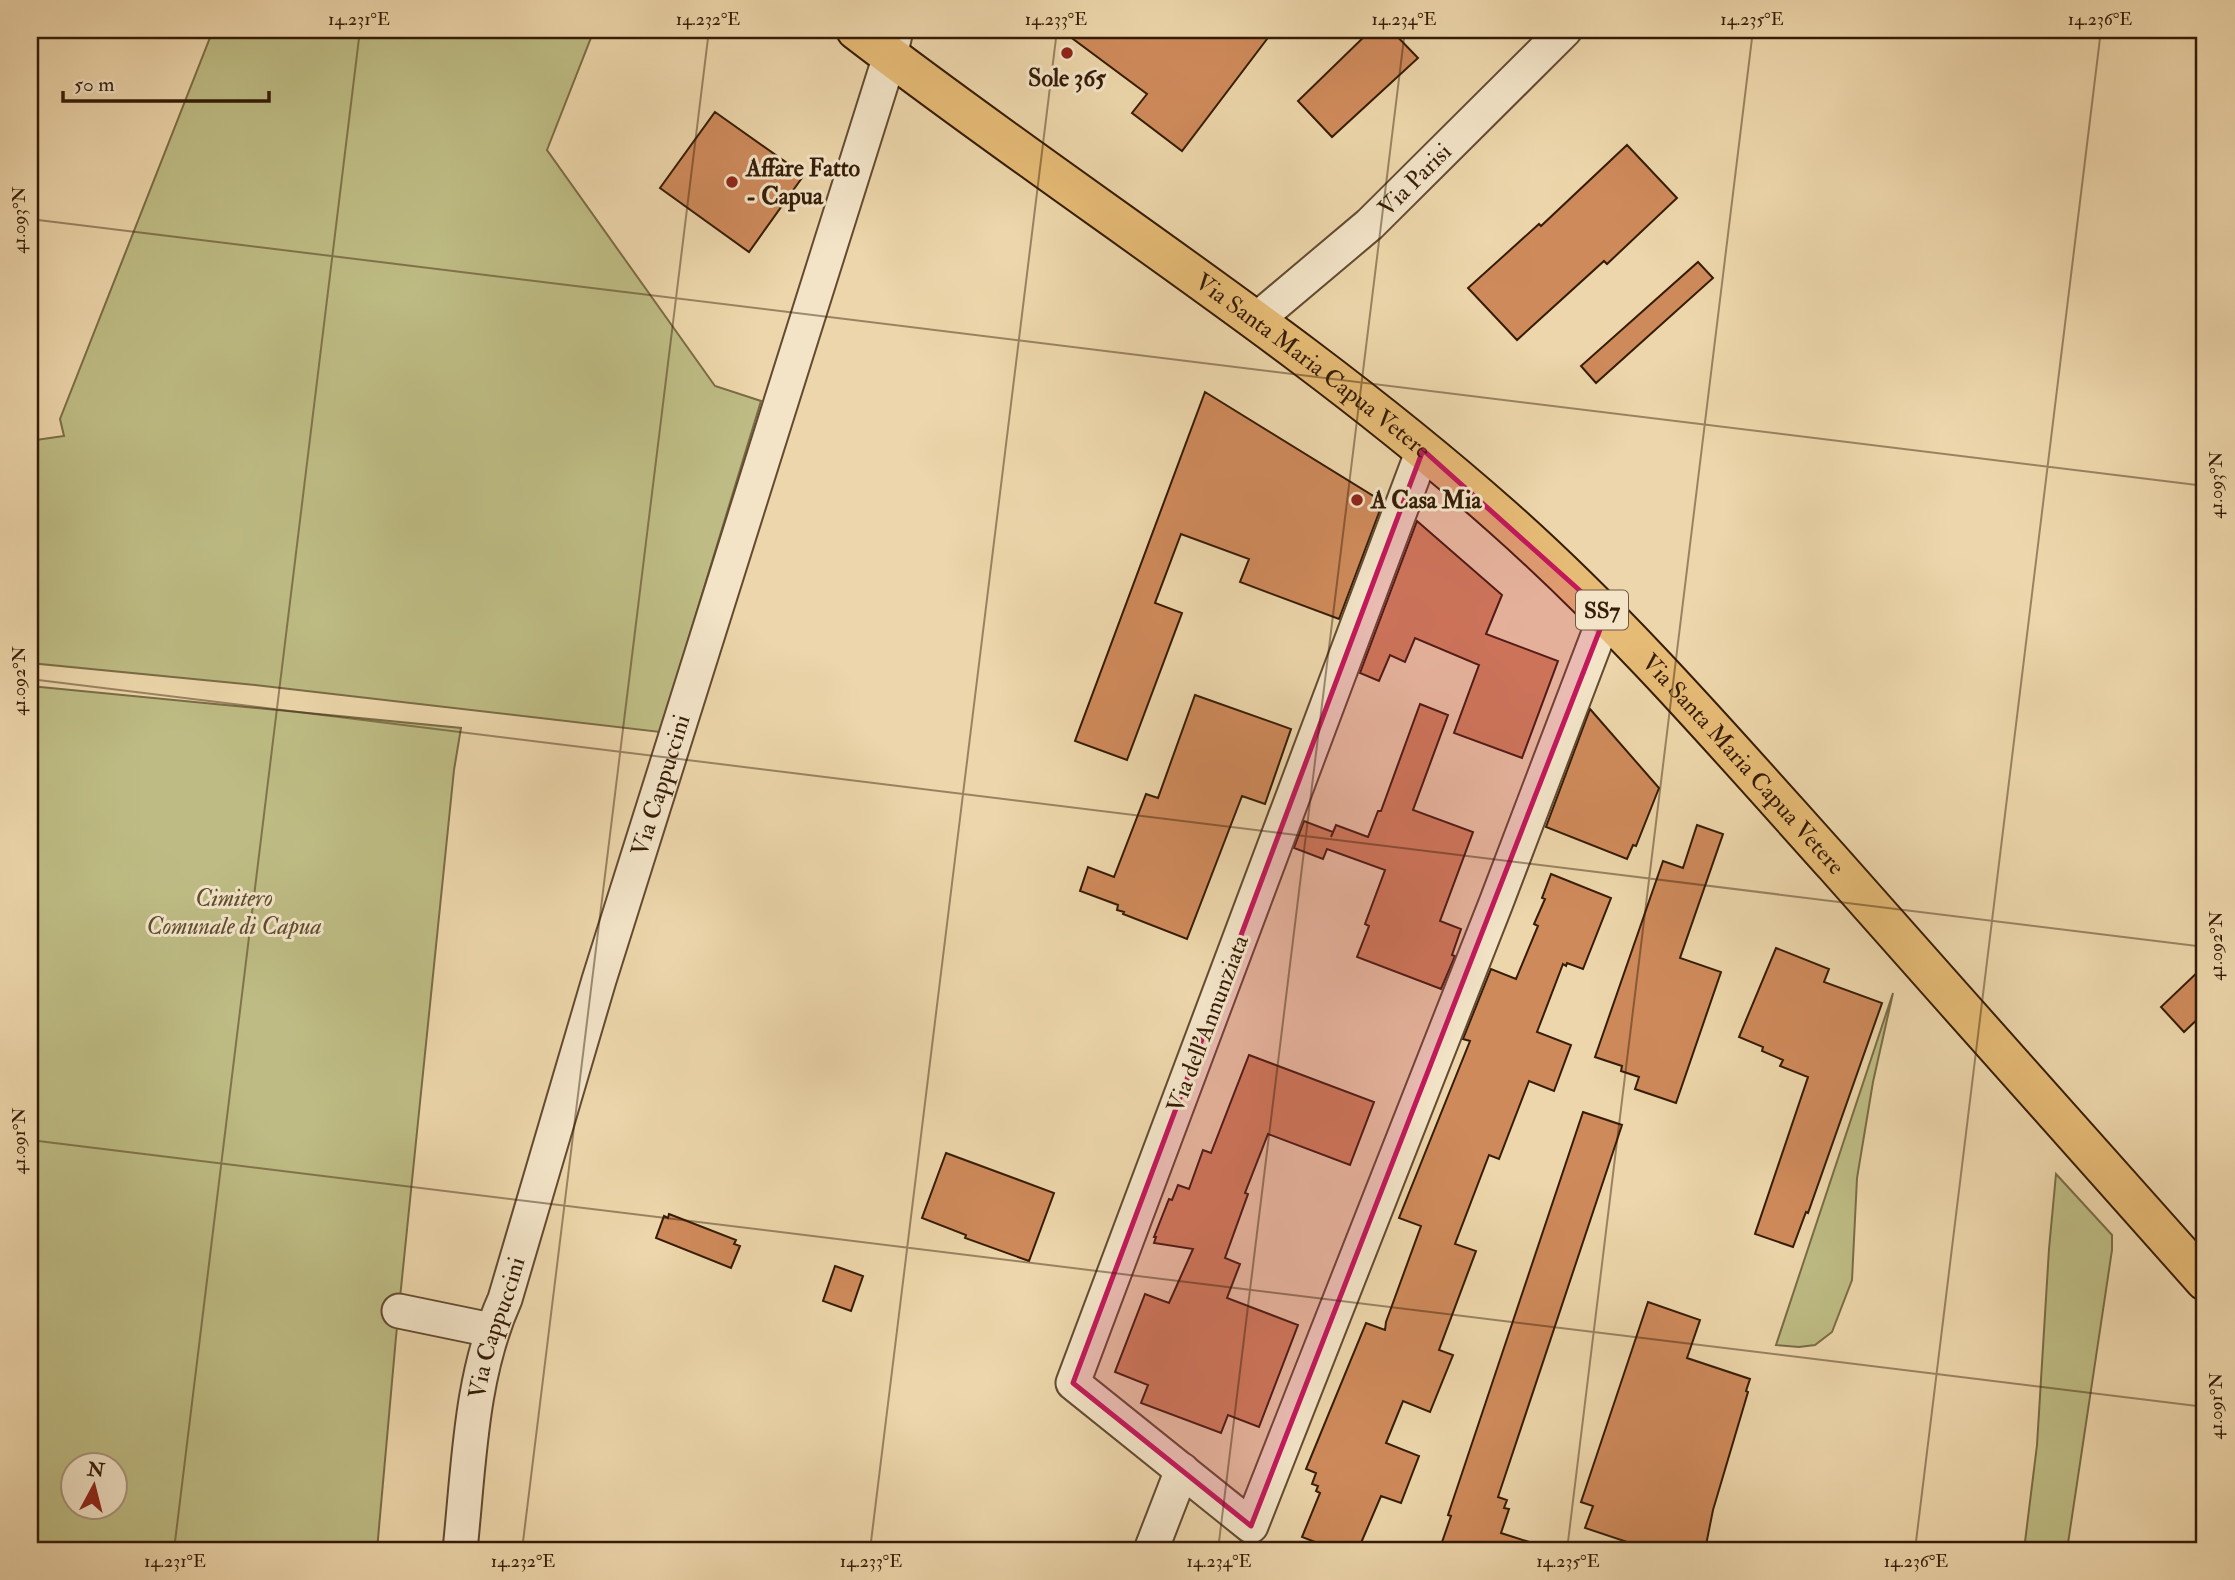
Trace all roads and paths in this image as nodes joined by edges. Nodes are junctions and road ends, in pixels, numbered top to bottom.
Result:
1 (856, 30) edge
2 (1565, 30) edge
3 (893, 43) edge
4 (1256, 320) junction
5 (1423, 450) junction
6 (1606, 614) junction
7 (2205, 1281) edge
8 (399, 1311) dead end
9 (491, 1330) junction
10 (1181, 1470) junction
11 (460, 1550) edge
12 (1151, 1550) edge

1 - 3 main road, Via Santa Maria Capua Vetere / SS7
2 - 4 street, Via Parisi
3 - 4 main road, Via Santa Maria Capua Vetere / SS7
3 - 9 street, Via Cappuccini
4 - 5 main road, Via Santa Maria Capua Vetere / SS7
5 - 6 main road, Via Santa Maria Capua Vetere / SS7
5 - 10 street, Via dell'Annunziata
6 - 7 main road, Via Santa Maria Capua Vetere / SS7
6 - 10 street, Via dell'Annunziata
8 - 9 street
9 - 11 street, Via Cappuccini
10 - 12 street

